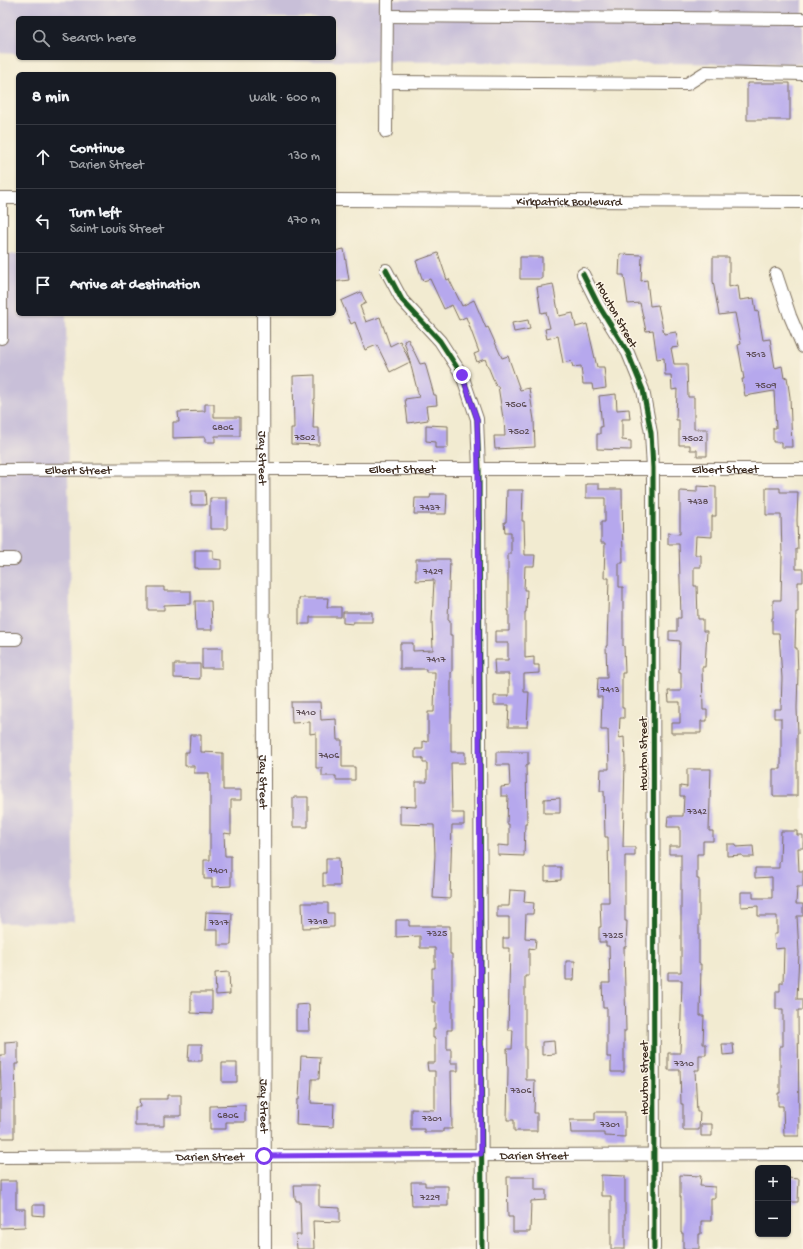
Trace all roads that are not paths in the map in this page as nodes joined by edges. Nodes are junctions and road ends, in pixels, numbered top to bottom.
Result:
1 (387, 0) edge
2 (387, 16) junction
3 (803, 19) edge
4 (803, 74) edge
5 (386, 82) junction
6 (386, 132) dead end
7 (0, 198) edge
8 (16, 198) edge
9 (336, 200) edge
10 (803, 202) edge
11 (386, 270) dead end
12 (583, 274) dead end
13 (776, 274) dead end
14 (263, 316) edge
15 (1, 338) edge
16 (803, 346) edge
17 (263, 468) junction
18 (478, 468) junction
19 (653, 468) junction
20 (803, 469) edge
21 (0, 470) edge
22 (0, 559) edge
23 (14, 559) dead end
24 (0, 639) edge
25 (16, 639) dead end
26 (481, 1154) junction
27 (654, 1154) junction
28 (803, 1154) edge
29 (264, 1156) junction
30 (0, 1157) edge
31 (265, 1249) edge
32 (482, 1249) edge
33 (654, 1249) edge

1 - 2 street
2 - 3 street
2 - 5 street
4 - 5 street
5 - 6 street
7 - 8 street
7 - 15 street
9 - 10 street, Kirkpatrick Boulevard
11 - 18 street
12 - 19 street, Howton Street
13 - 16 street
14 - 17 street, Jay Street
17 - 18 street, Elbert Street
17 - 21 street, Elbert Street
17 - 29 street, Jay Street
18 - 19 street, Elbert Street
18 - 26 street
19 - 20 street, Elbert Street
19 - 27 street, Howton Street
22 - 23 street
24 - 25 street
26 - 27 street, Darien Street
26 - 29 street, Darien Street
26 - 32 street
27 - 28 street, Darien Street
27 - 33 street, Howton Street
29 - 30 street, Darien Street
29 - 31 street, Jay Street

